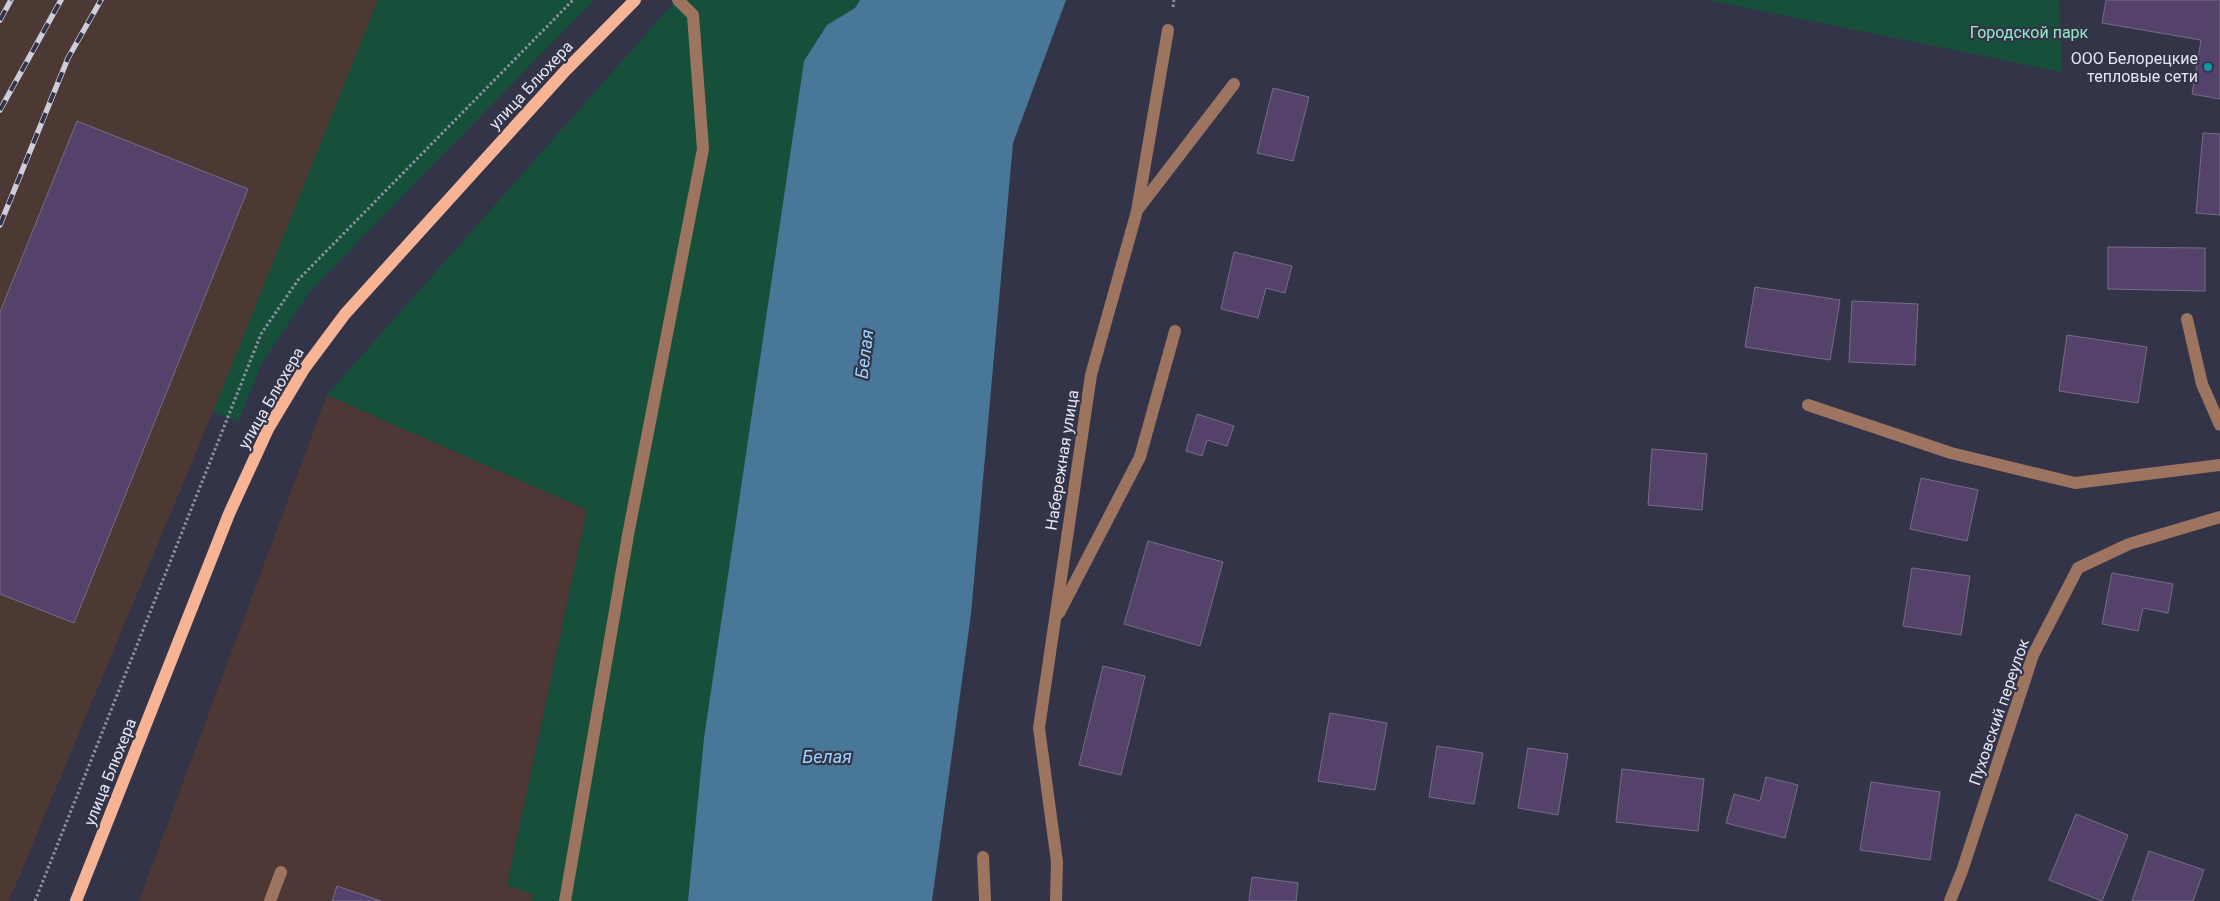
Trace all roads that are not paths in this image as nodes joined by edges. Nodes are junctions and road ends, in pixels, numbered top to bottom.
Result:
1 (635, 0) edge
2 (678, 0) edge
3 (1168, 30) dead end
4 (1234, 84) dead end
5 (1137, 211) junction
6 (2187, 319) dead end
7 (1175, 331) dead end
8 (1808, 405) dead end
9 (2220, 425) edge
10 (2220, 465) edge
11 (2220, 517) edge
12 (1054, 621) junction
13 (983, 857) dead end
14 (281, 872) dead end
15 (76, 901) edge
16 (270, 901) edge
17 (565, 901) edge
18 (985, 901) edge
19 (1056, 901) edge
20 (1950, 901) edge

1 - 15 main road, улица Блюхера
2 - 17 street
3 - 5 street, Набережная улица
4 - 5 street
5 - 12 street, Набережная улица
6 - 9 street
7 - 12 street
8 - 10 street
11 - 20 street, Пуховский переулок
12 - 19 street, Набережная улица
13 - 18 street
14 - 16 street

